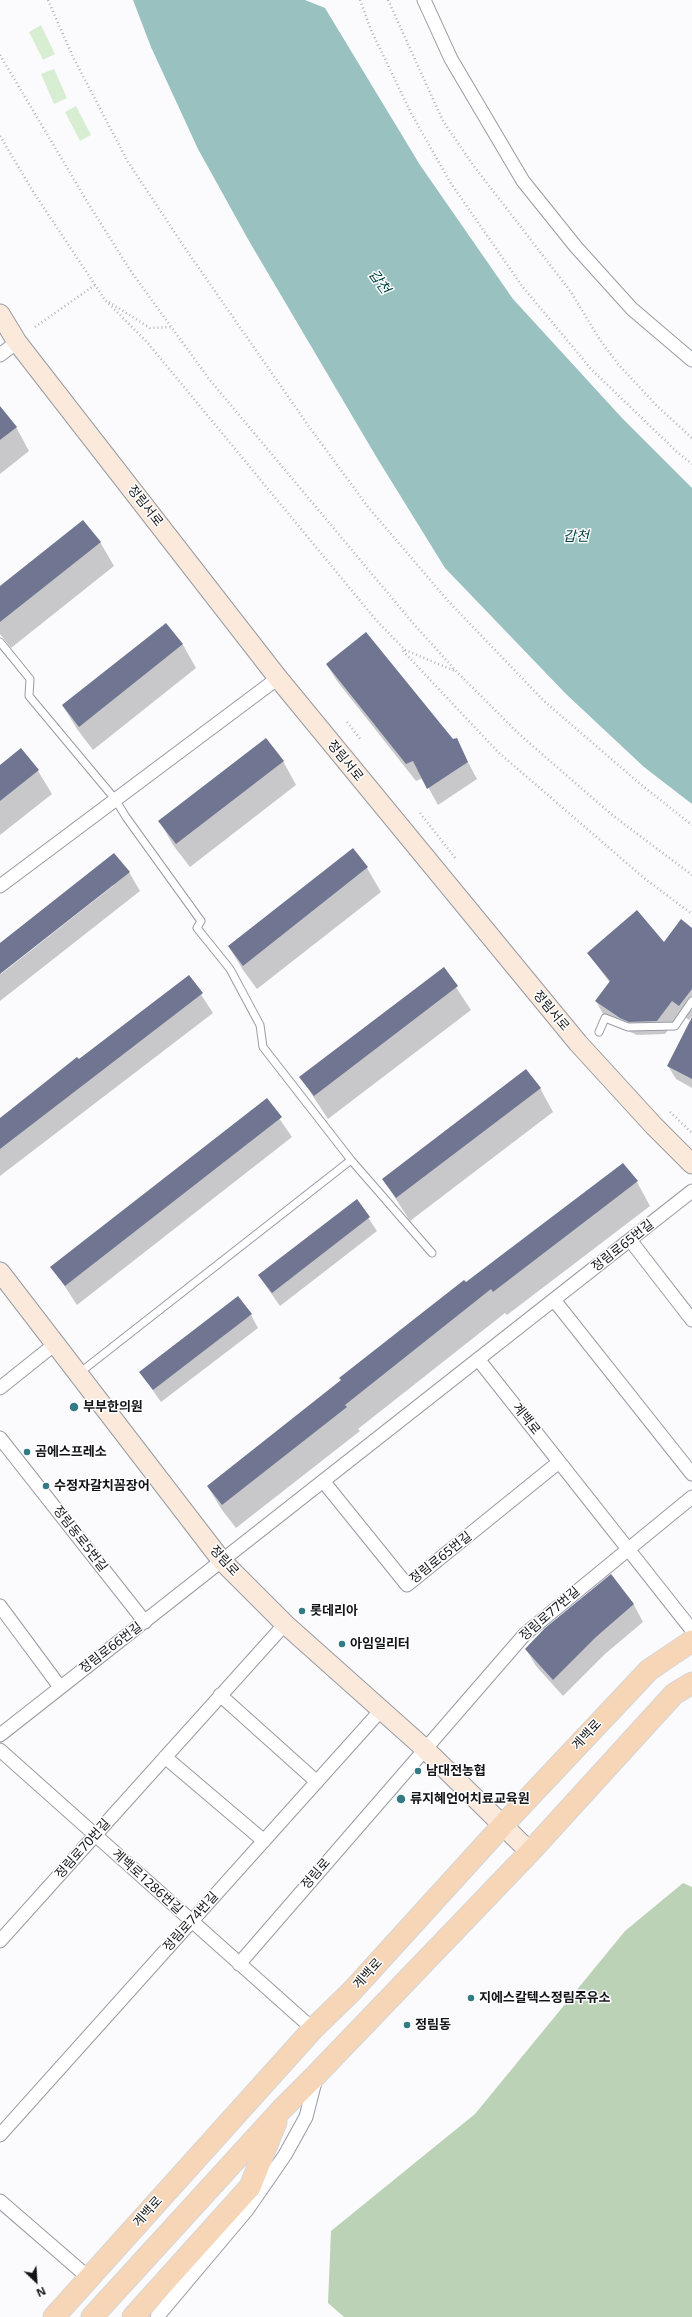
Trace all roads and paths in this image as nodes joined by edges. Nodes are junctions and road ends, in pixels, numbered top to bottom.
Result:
1 (48, 0) edge
2 (360, 0) edge
3 (388, 0) edge
4 (424, 0) edge
5 (0, 55) edge
6 (0, 136) edge
7 (95, 286) junction
8 (106, 300) junction
9 (0, 314) edge
10 (35, 327) dead end
11 (173, 327) junction
12 (17, 342) junction
13 (0, 355) edge
14 (692, 360) edge
15 (692, 438) edge
16 (692, 464) edge
17 (376, 620) junction
18 (0, 642) edge
19 (456, 671) junction
20 (278, 678) junction
21 (347, 722) dead end
22 (361, 740) dead end
23 (115, 799) junction
24 (420, 813) dead end
25 (692, 825) edge
26 (456, 859) dead end
27 (692, 874) edge
28 (0, 886) edge
29 (692, 914) edge
30 (692, 1001) edge
31 (599, 1032) dead end
32 (670, 1112) dead end
33 (692, 1133) edge
34 (690, 1157) edge
35 (351, 1160) junction
36 (692, 1191) edge
37 (630, 1240) junction
38 (432, 1253) dead end
39 (0, 1272) edge
40 (554, 1300) junction
41 (692, 1320) edge
42 (55, 1344) junction
43 (478, 1359) junction
44 (78, 1374) junction
45 (0, 1388) edge
46 (0, 1438) edge
47 (559, 1462) junction
48 (692, 1474) edge
49 (323, 1481) junction
50 (692, 1497) edge
51 (628, 1549) junction
52 (222, 1561) junction
53 (0, 1606) edge
54 (145, 1622) junction
55 (285, 1624) junction
56 (692, 1630) edge
57 (692, 1641) edge
58 (692, 1683) edge
59 (60, 1687) junction
60 (220, 1695) junction
61 (382, 1710) junction
62 (0, 1736) edge
63 (424, 1748) junction
64 (0, 1750) edge
65 (165, 1757) junction
66 (317, 1782) junction
67 (503, 1825) junction
68 (95, 1835) junction
69 (264, 1841) junction
70 (530, 1852) junction
71 (192, 1921) junction
72 (0, 1941) edge
73 (239, 1964) junction
74 (313, 2030) junction
75 (316, 2075) junction
76 (282, 2109) junction
77 (0, 2135) edge
78 (0, 2201) edge
79 (89, 2278) junction
80 (54, 2317) edge
81 (92, 2317) edge
82 (133, 2317) edge
83 (157, 2317) edge

1 - 25 path
2 - 16 path
3 - 15 path
4 - 14 street
5 - 11 path
6 - 7 path
7 - 8 path
7 - 10 path
8 - 11 path
8 - 17 path
9 - 12 main road, 정림서로
11 - 19 path
12 - 13 street
12 - 20 main road, 정림서로
17 - 19 path
17 - 29 path
18 - 23 lane
19 - 27 path
20 - 23 street
20 - 34 main road, 정림서로
21 - 22 path
23 - 28 street
23 - 35 lane
24 - 26 path
30 - 31 lane
32 - 33 path
35 - 38 lane
35 - 44 lane
36 - 37 street, 정림로65번길
37 - 40 street, 정림로65번길
37 - 41 street
39 - 42 main road, 정림로
40 - 43 street, 정림로65번길
40 - 48 street
42 - 44 main road, 정림로
42 - 45 street
43 - 47 street, 계백로
43 - 49 street, 정림로65번길
44 - 52 main road, 정림로
46 - 54 street, 정림동로5번길
47 - 49 street, 정림로65번길
47 - 51 street, 계백로
49 - 52 street, 정림로65번길
50 - 51 street, 정림로77번길
51 - 56 street, 계백로
51 - 63 street, 정림로77번길
52 - 54 street, 정림로66번길
52 - 55 main road, 정림로
53 - 59 street
54 - 59 street, 정림로66번길
55 - 60 street, 정림로70번길
55 - 61 main road, 정림로
57 - 67 main road, 계백로
58 - 70 main road
59 - 62 street, 정림로66번길
60 - 65 street, 정림로70번길
60 - 66 street
61 - 63 main road, 정림로
61 - 66 street, 정림로74번길
63 - 67 main road, 정림로
63 - 73 street, 정림로
64 - 68 street, 계백로1286번길
65 - 68 street, 정림로70번길
65 - 69 street
66 - 69 street, 정림로74번길
67 - 70 main road, 정림로
67 - 74 main road, 계백로
68 - 71 street, 계백로1286번길
68 - 72 street, 정림로70번길
69 - 71 street, 정림로74번길
70 - 75 main road
71 - 73 street, 계백로1286번길
71 - 77 street, 정림로74번길
73 - 74 street, 계백로1286번길
74 - 79 main road, 계백로
75 - 76 main road
75 - 83 street
76 - 81 main road
76 - 82 main road
78 - 79 street
79 - 80 main road, 계백로

